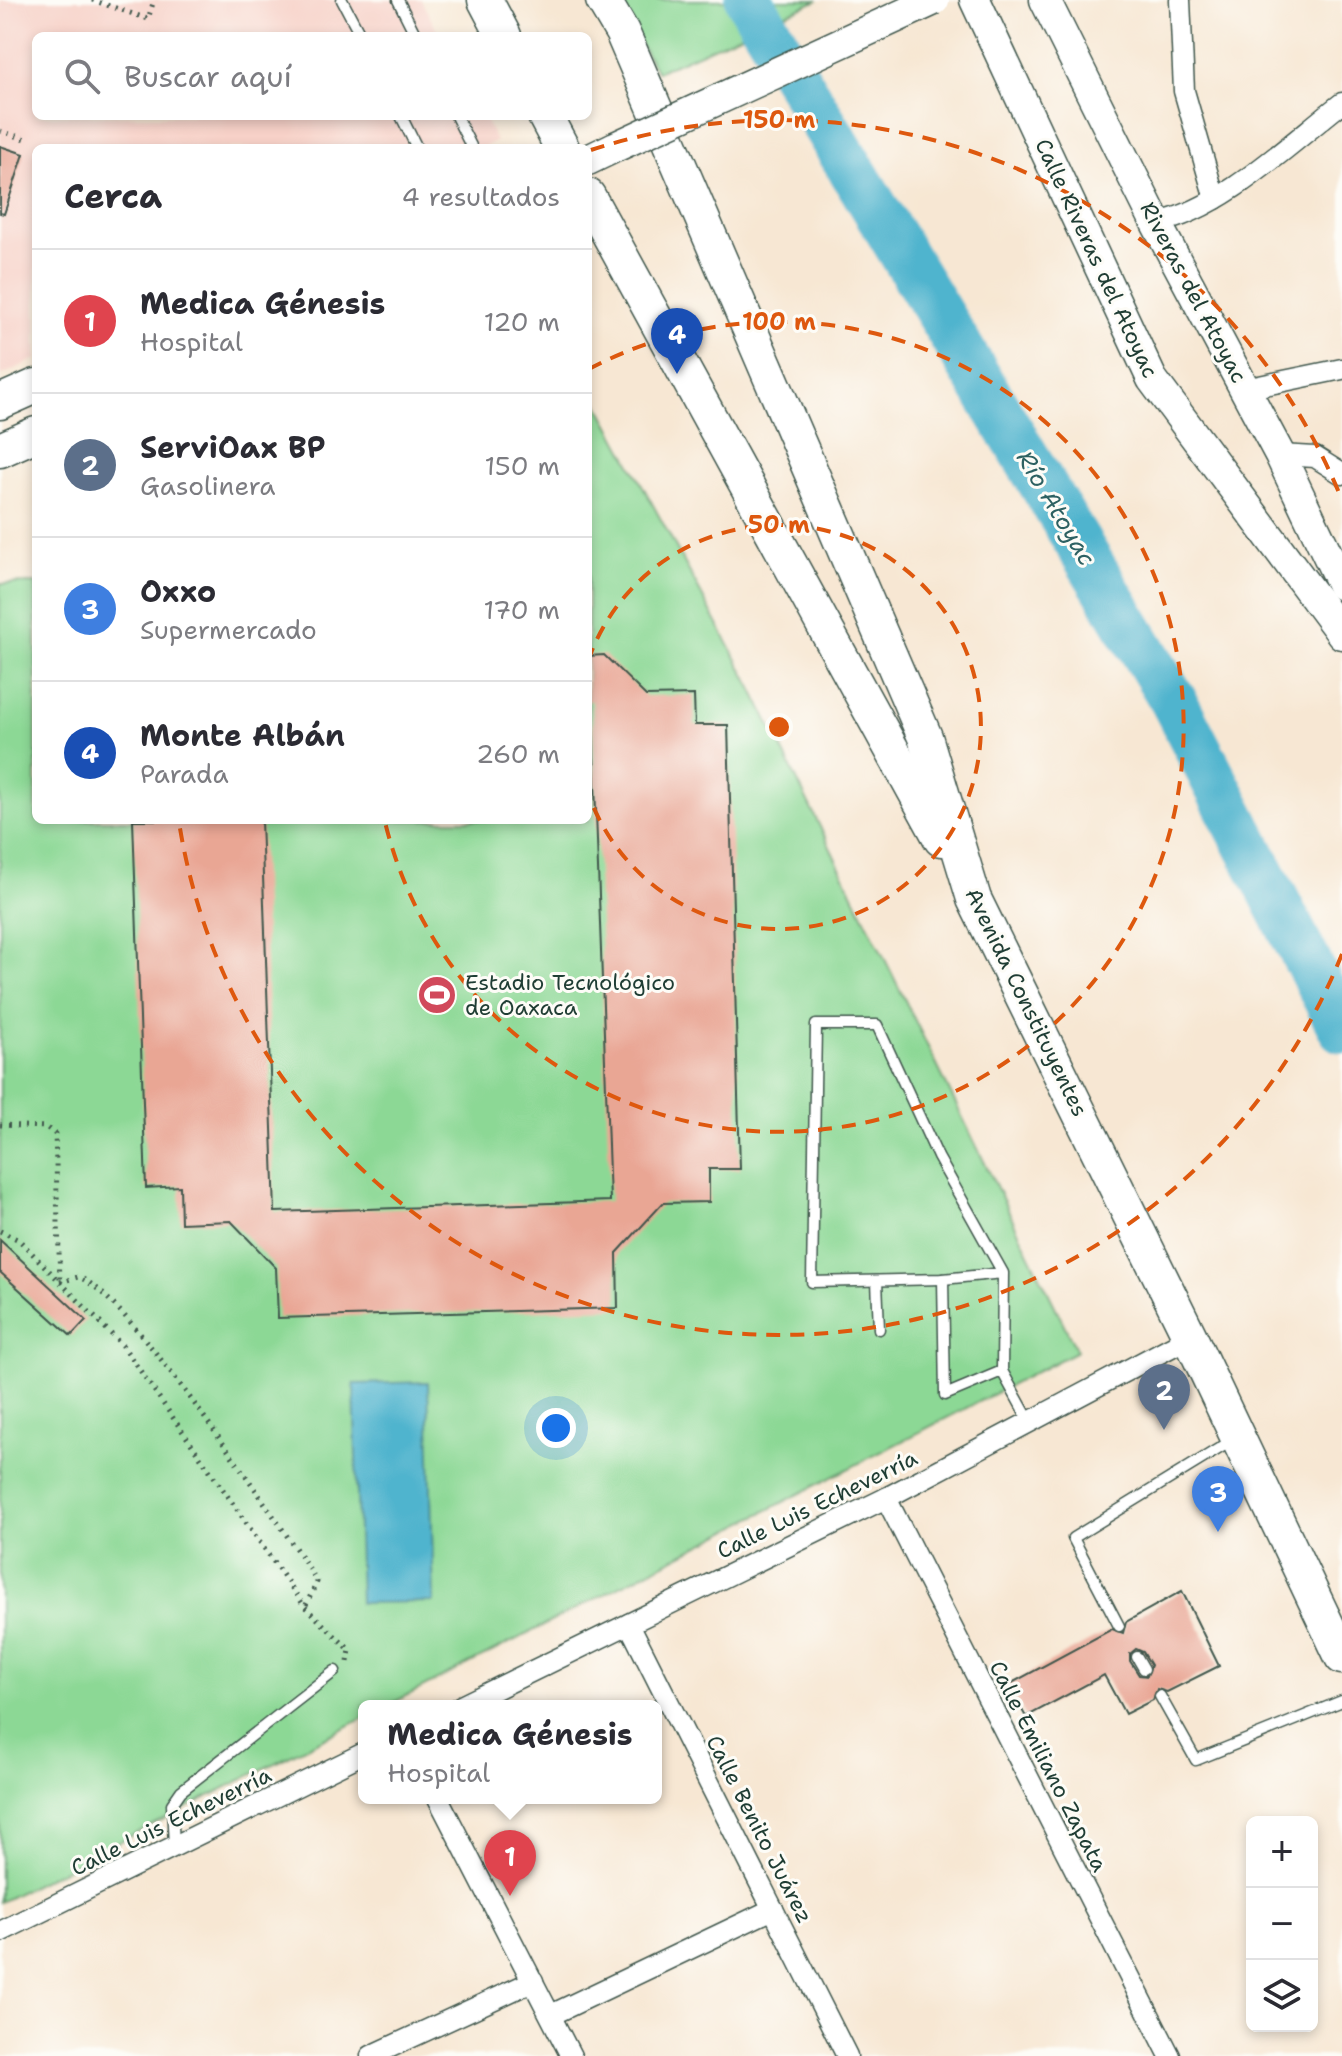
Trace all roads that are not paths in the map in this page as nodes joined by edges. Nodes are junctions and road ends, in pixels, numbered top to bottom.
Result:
1 (342, 0) edge
2 (398, 0) edge
3 (485, 0) edge
4 (603, 0) edge
5 (934, 0) edge
6 (1045, 0) edge
7 (1180, 0) edge
8 (981, 12) edge
9 (359, 32) edge
10 (414, 32) edge
11 (502, 32) edge
12 (1342, 103) edge
13 (403, 120) edge
14 (458, 120) edge
15 (547, 120) edge
16 (415, 144) edge
17 (470, 144) edge
18 (560, 144) edge
19 (592, 158) edge
20 (1215, 199) junction
21 (592, 203) edge
22 (1156, 223) junction
23 (1342, 369) edge
24 (32, 388) edge
25 (1245, 389) junction
26 (0, 402) edge
27 (32, 436) edge
28 (0, 450) edge
29 (1280, 455) junction
30 (1342, 474) edge
31 (1342, 585) edge
32 (1342, 634) edge
33 (974, 899) junction
34 (1003, 1273) junction
35 (943, 1279) junction
36 (877, 1281) junction
37 (879, 1329) dead end
38 (1190, 1337) junction
39 (1002, 1371) junction
40 (1030, 1422) junction
41 (1238, 1436) junction
42 (886, 1498) junction
43 (629, 1624) junction
44 (1119, 1626) dead end
45 (1137, 1657) dead end
46 (1342, 1657) edge
47 (1144, 1669) dead end
48 (335, 1671) road end
49 (1160, 1696) dead end
50 (473, 1700) edge
51 (1342, 1701) edge
52 (358, 1756) edge
53 (441, 1804) edge
54 (174, 1846) junction
55 (773, 1909) junction
56 (0, 1932) edge
57 (533, 1981) junction
58 (551, 2015) junction
59 (371, 2056) edge
60 (571, 2056) edge
61 (847, 2056) edge
62 (1170, 2056) edge

1 - 9 lane
2 - 10 lane
3 - 11 main road
4 - 33 main road, Avenida Constituyentes
5 - 19 street, bridge
6 - 22 street, Riveras del Atoyac
7 - 20 street
8 - 32 street, Calle Riveras del Atoyac
12 - 20 street
13 - 16 lane
14 - 17 lane
15 - 18 main road
20 - 22 street
21 - 33 main road
22 - 25 street, Riveras del Atoyac
23 - 25 street
24 - 26 main road
25 - 29 street, Riveras del Atoyac
27 - 28 main road
29 - 30 street
29 - 31 street, Riveras del Atoyac
33 - 38 main road, Avenida Constituyentes
34 - 35 lane
34 - 36 lane
34 - 39 lane
35 - 36 lane
35 - 39 lane
36 - 37 lane
38 - 40 street, Calle Luis Echeverría
38 - 41 main road, Avenida Constituyentes
39 - 40 lane
40 - 42 street, Calle Luis Echeverría
41 - 44 lane
41 - 46 main road, Avenida Constituyentes
42 - 43 street, Calle Luis Echeverría
42 - 62 street, Calle Emiliano Zapata
43 - 50 street, Calle Luis Echeverría
43 - 55 street, Calle Benito Juárez
45 - 47 lane
48 - 54 lane
49 - 51 lane
52 - 54 street, Calle Luis Echeverría
53 - 57 street
54 - 56 street, Calle Luis Echeverría
55 - 58 street
55 - 61 street, Calle Benito Juárez
57 - 58 street
57 - 59 street
58 - 60 street

